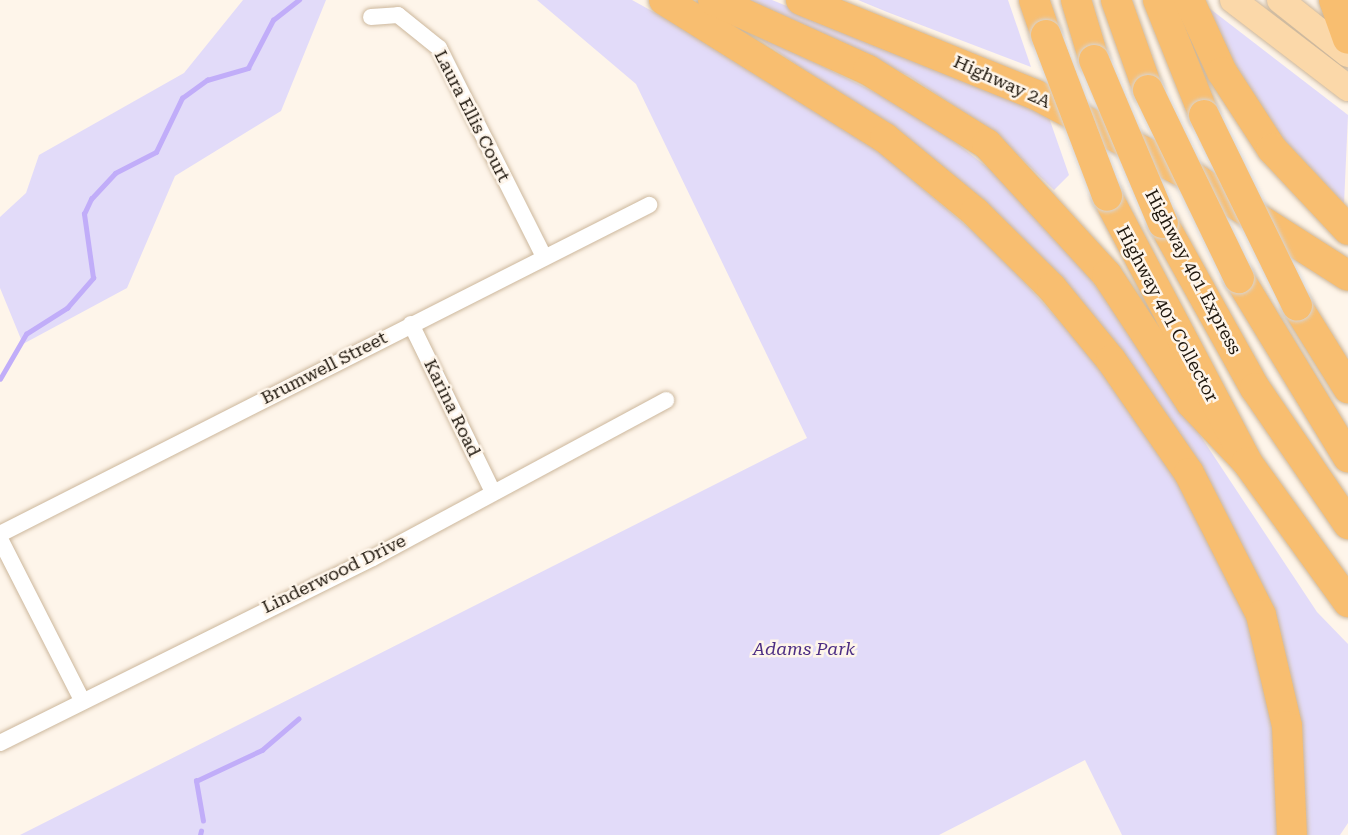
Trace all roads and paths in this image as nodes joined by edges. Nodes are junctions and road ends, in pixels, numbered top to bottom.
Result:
1 (664, 0) edge
2 (713, 0) edge
3 (801, 0) edge
4 (1034, 0) edge
5 (1076, 0) edge
6 (1116, 0) edge
7 (1158, 0) edge
8 (1280, 0) edge
9 (1334, 0) edge
10 (1244, 3) edge
11 (1192, 7) edge
12 (371, 17) dead end
13 (1348, 38) edge
14 (1348, 54) edge
15 (1348, 89) edge
16 (1196, 179) junction
17 (649, 205) dead end
18 (1348, 230) edge
19 (543, 256) junction
20 (1348, 276) edge
21 (1348, 297) edge
22 (411, 324) junction
23 (1348, 388) edge
24 (666, 400) dead end
25 (1348, 457) edge
26 (1247, 462) junction
27 (493, 492) junction
28 (1348, 524) edge
29 (0, 534) edge
30 (0, 539) edge
31 (1348, 602) edge
32 (82, 700) junction
33 (0, 743) edge
34 (1292, 835) edge

1 - 34 highway
2 - 26 highway
3 - 16 highway, Highway 2A
4 - 26 highway, Highway 401 Collector, bridge
5 - 28 highway, Highway 401 Express, bridge
6 - 25 highway, bridge
7 - 23 highway, bridge
8 - 14 main road
9 - 13 highway
10 - 15 main road
11 - 18 highway
12 - 19 street, Laura Ellis Court
16 - 20 highway
16 - 21 highway
17 - 19 street, Brumwell Street
19 - 22 street, Brumwell Street
22 - 27 street, Karina Road
22 - 29 street, Brumwell Street
24 - 27 street, Linderwood Drive
26 - 31 highway, Highway 401 Collector
27 - 32 street, Linderwood Drive
30 - 32 street
32 - 33 street, Linderwood Drive

